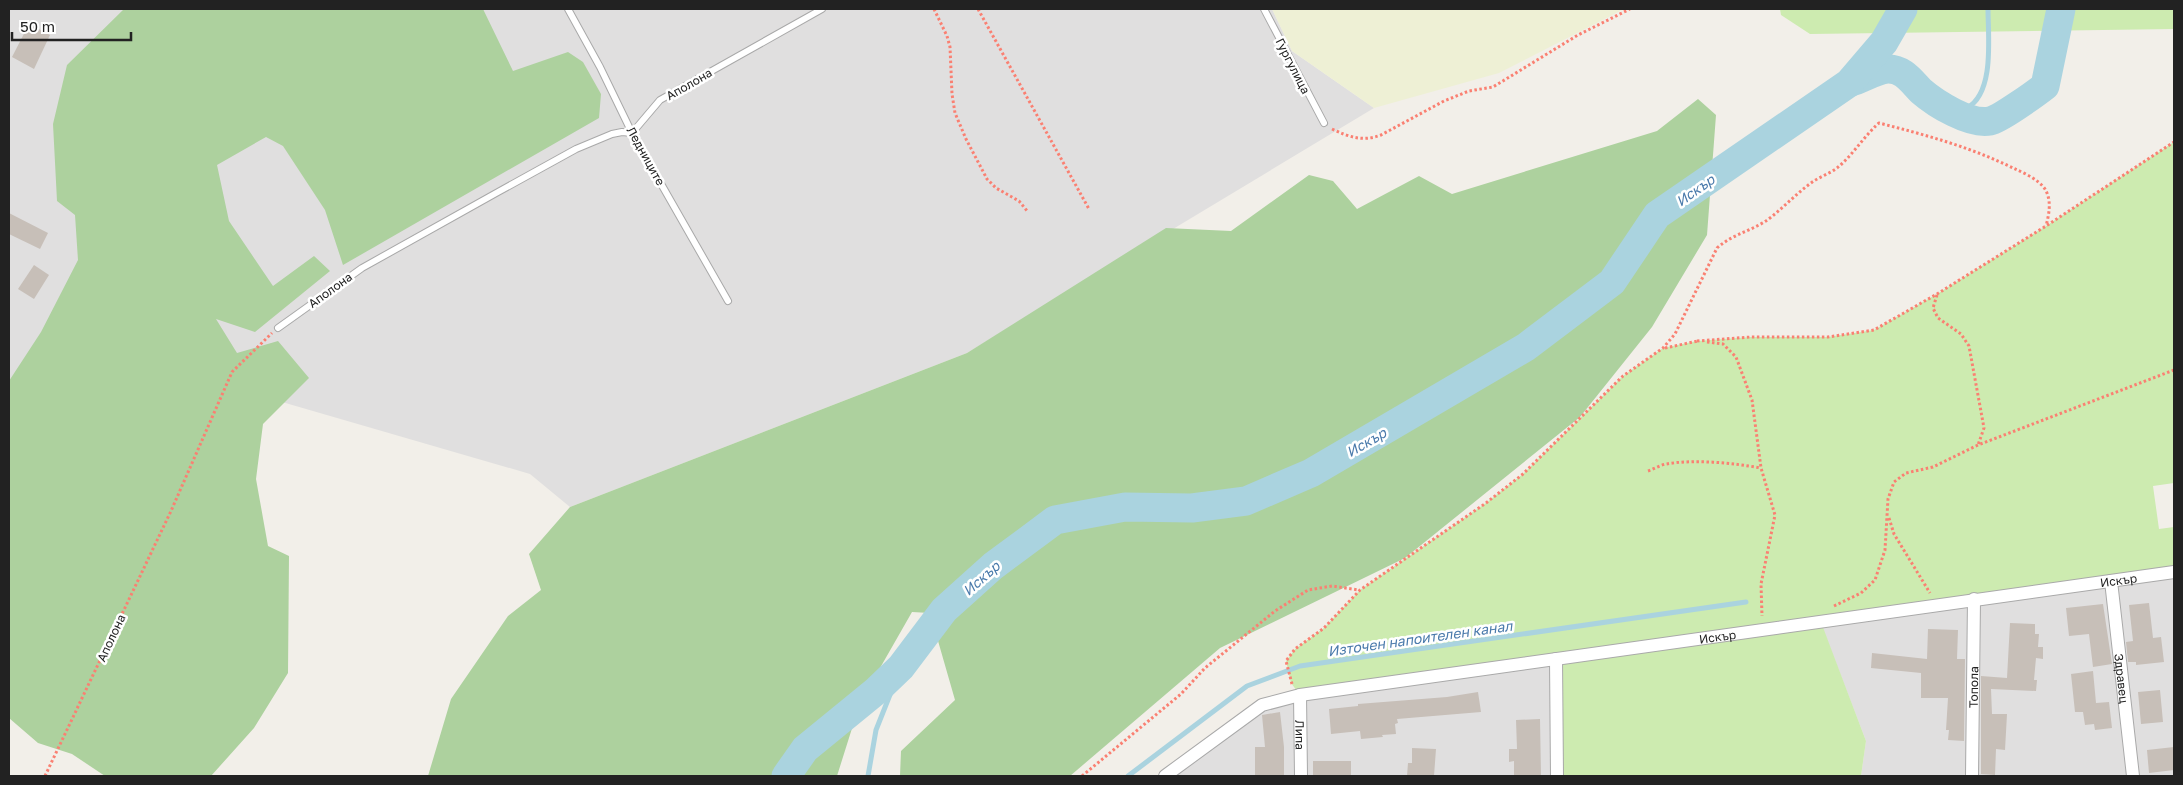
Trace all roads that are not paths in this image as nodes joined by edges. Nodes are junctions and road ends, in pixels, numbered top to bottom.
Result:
1 (568, 9) edge
2 (822, 9) edge
3 (1264, 9) edge
4 (1324, 123) road end
5 (632, 133) junction
6 (728, 302) dead end
7 (278, 328) road end
8 (2174, 572) edge
9 (2112, 581) junction
10 (1974, 599) junction
11 (1556, 659) junction
12 (1300, 695) junction
13 (1164, 776) edge
14 (1301, 776) edge
15 (1557, 776) edge
16 (1972, 776) edge
17 (2133, 776) edge

1 - 5 lane, Ледниците
2 - 5 lane, Аполона
3 - 4 lane, Гургулица
5 - 6 lane, Ледниците
5 - 7 lane, Аполона
8 - 9 street, Искър
9 - 10 street, Искър
9 - 17 street, Здравец
10 - 11 street, Искър
10 - 16 street, Топола
11 - 12 street, Искър
11 - 15 street
12 - 13 street, Искър
12 - 14 street, Липа

